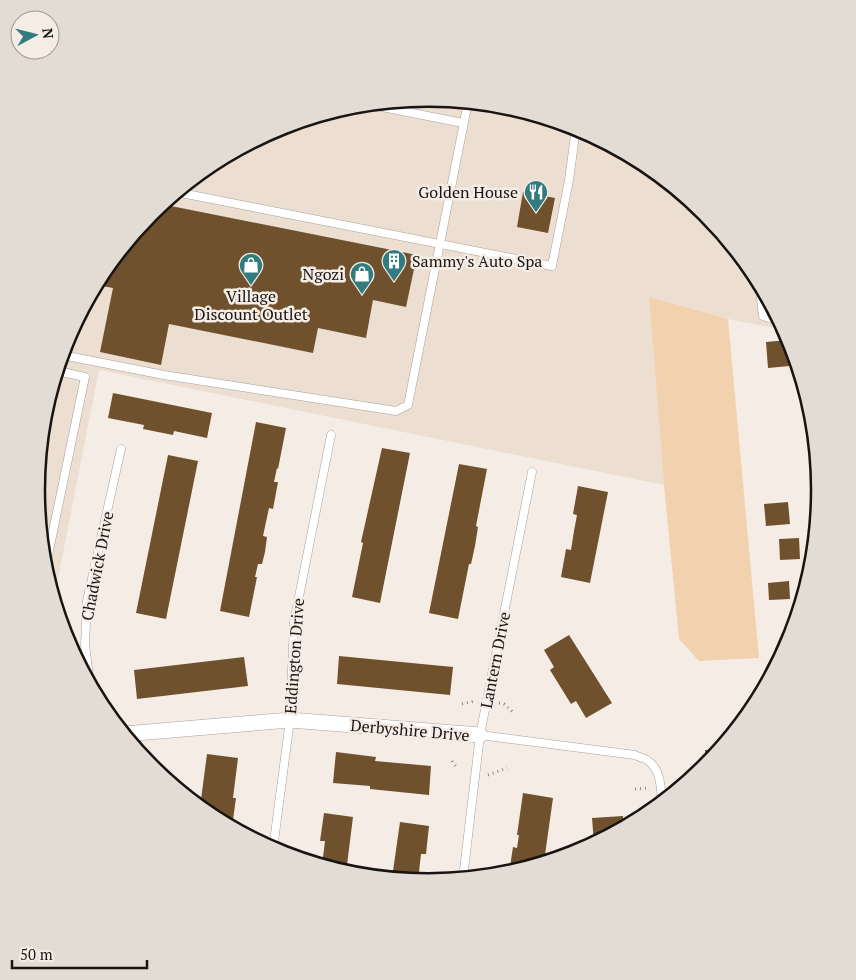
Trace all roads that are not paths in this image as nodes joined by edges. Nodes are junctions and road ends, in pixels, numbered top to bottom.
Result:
1 (392, 109) edge
2 (466, 109) edge
3 (463, 123) junction
4 (575, 136) edge
5 (185, 194) edge
6 (440, 244) junction
7 (761, 300) edge
8 (771, 318) edge
9 (69, 356) edge
10 (63, 372) edge
11 (331, 435) dead end
12 (122, 449) dead end
13 (532, 472) dead end
14 (49, 549) edge
15 (88, 666) edge
16 (290, 720) junction
17 (132, 733) edge
18 (480, 735) junction
19 (661, 794) edge
20 (274, 841) edge
21 (464, 871) edge

1 - 3 lane
2 - 3 lane
3 - 6 lane
4 - 6 lane
5 - 6 lane
6 - 9 lane
7 - 8 lane
10 - 14 lane
11 - 16 lane, Eddington Drive
12 - 15 lane, Chadwick Drive
13 - 18 lane, Lantern Drive
16 - 17 street, Derbyshire Drive
16 - 18 street, Derbyshire Drive
16 - 20 lane, Eddington Drive
18 - 19 lane, Derbyshire Drive
18 - 21 lane, Lantern Drive

